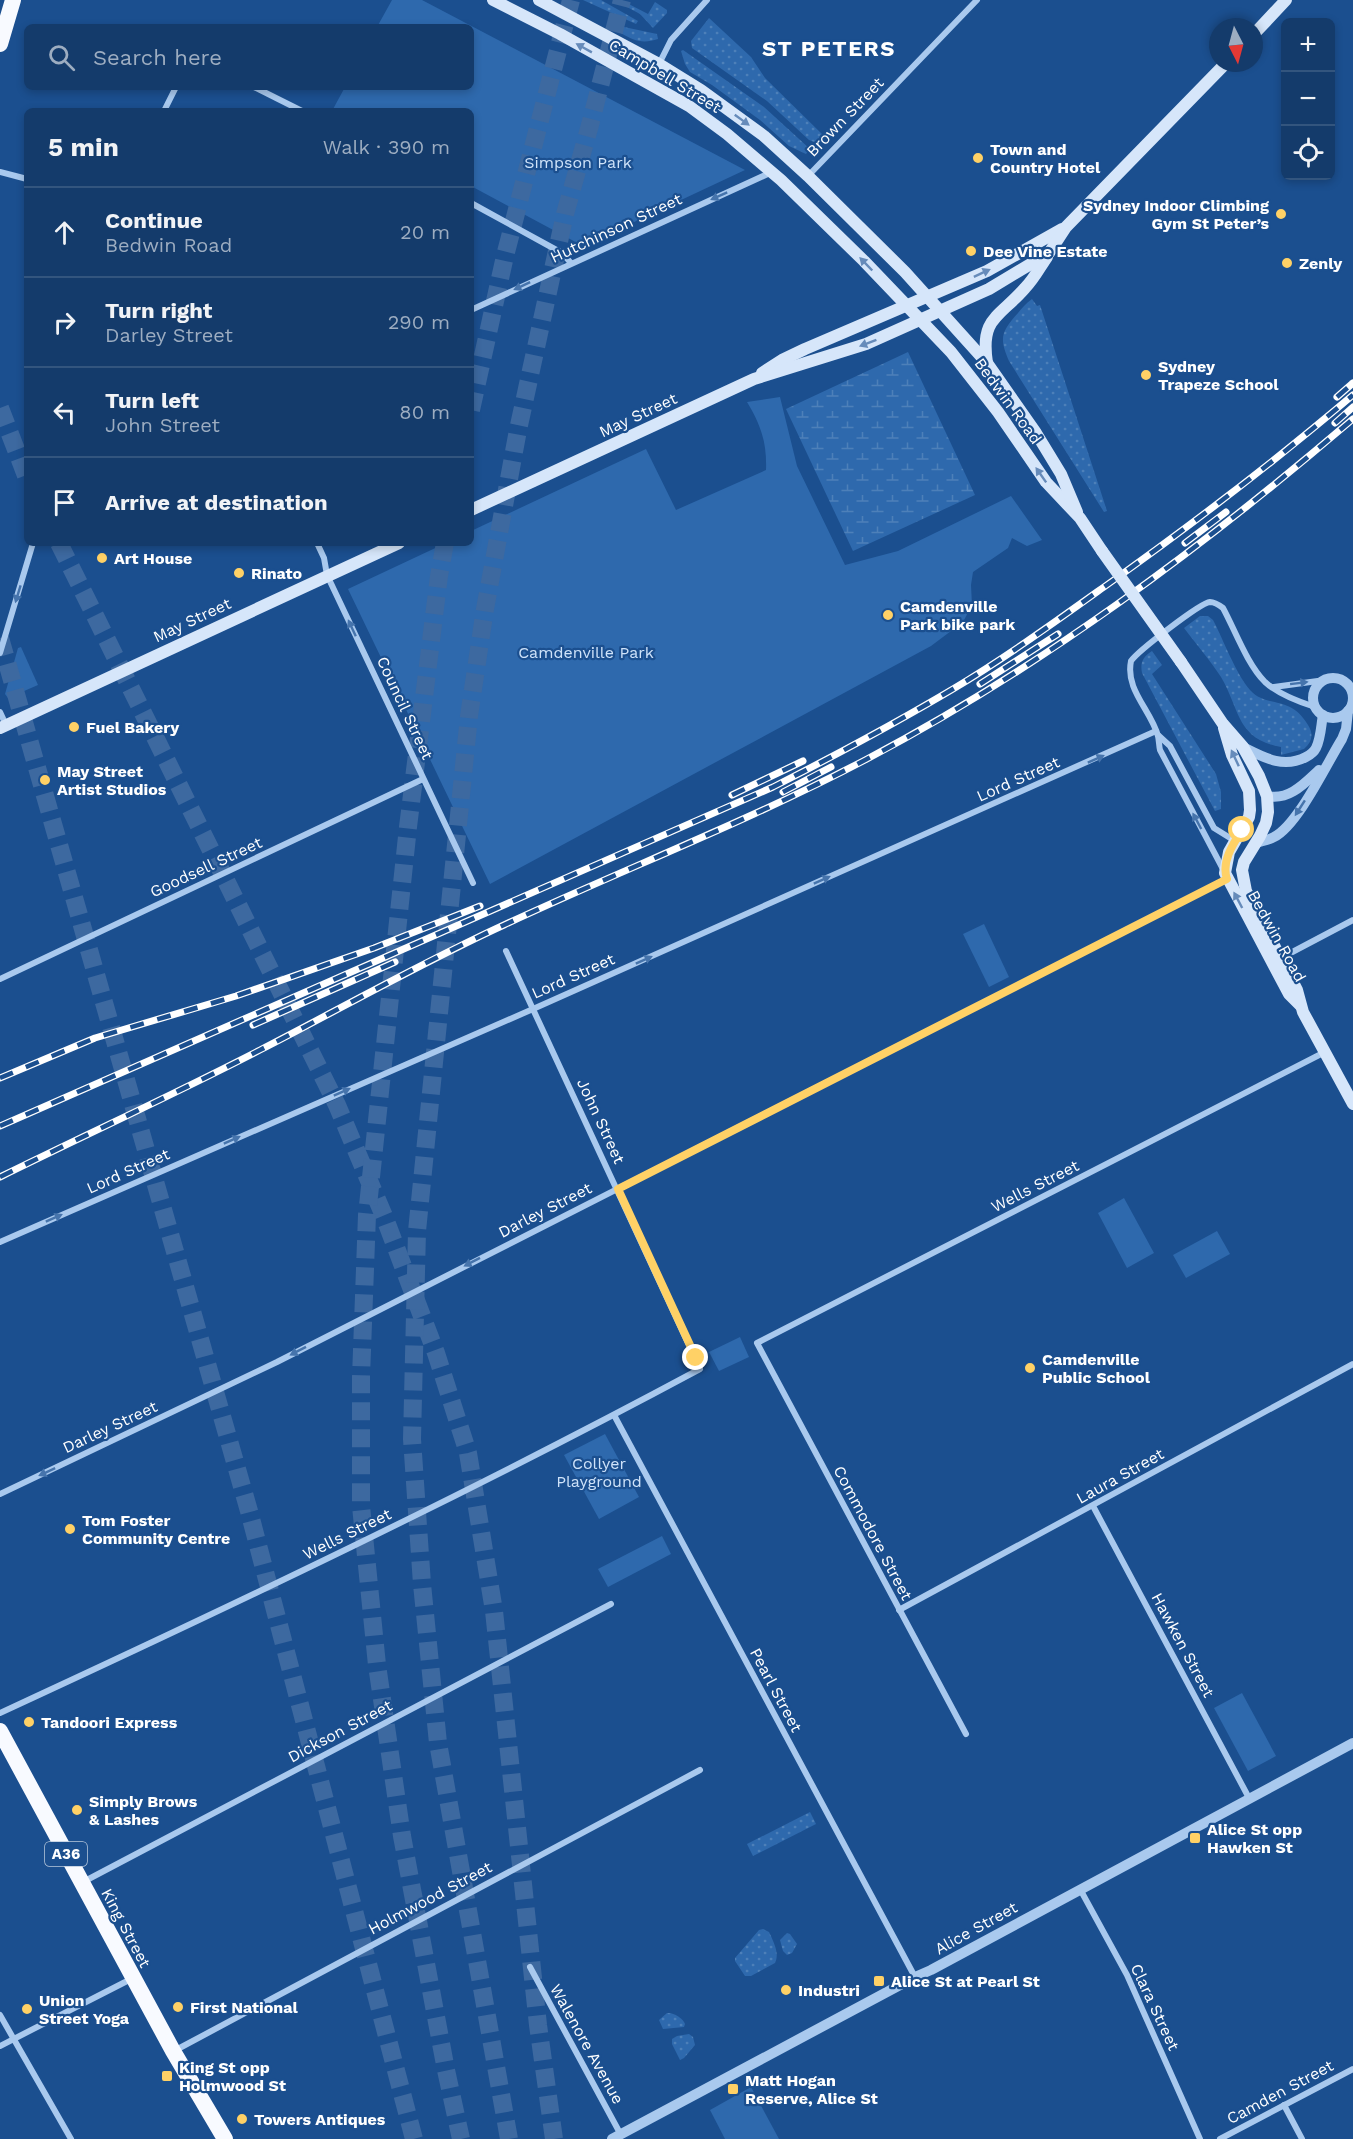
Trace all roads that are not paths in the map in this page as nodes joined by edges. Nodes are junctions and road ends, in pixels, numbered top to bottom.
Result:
1 (13, 0) edge
2 (493, 0) edge
3 (538, 0) edge
4 (707, 0) edge
5 (977, 0) edge
6 (1287, 0) edge
7 (1263, 25) edge
8 (0, 44) edge
9 (659, 64) junction
10 (1217, 72) edge
11 (174, 90) edge
12 (260, 90) edge
13 (166, 108) edge
14 (296, 108) edge
15 (0, 172) edge
16 (772, 172) junction
17 (808, 176) junction
18 (24, 178) edge
19 (474, 205) edge
20 (1066, 226) junction
21 (1049, 253) junction
22 (571, 263) junction
23 (928, 297) junction
24 (907, 306) junction
25 (474, 309) edge
26 (941, 311) junction
27 (921, 320) junction
28 (987, 363) junction
29 (754, 379) junction
30 (474, 509) edge
31 (1080, 518) junction
32 (32, 546) edge
33 (318, 546) edge
34 (392, 546) edge
35 (327, 575) junction
36 (0, 653) edge
37 (1325, 680) junction
38 (1351, 686) edge
39 (1273, 687) junction
40 (1319, 711) junction
41 (1348, 711) junction
42 (0, 712) edge
43 (1223, 724) junction
44 (3, 726) edge
45 (1157, 733) junction
46 (1243, 747) junction
47 (1330, 759) junction
48 (423, 779) junction
49 (1249, 791) junction
50 (1267, 796) junction
51 (1236, 841) junction
52 (1256, 843) junction
53 (1226, 876) junction
54 (473, 883) dead end
55 (1353, 920) edge
56 (506, 951) dead end
57 (1281, 958) junction
58 (0, 979) edge
59 (1300, 1005) junction
60 (533, 1009) junction
61 (1325, 1052) junction
62 (1353, 1104) edge
63 (618, 1189) junction
64 (0, 1242) edge
65 (757, 1343) joint
66 (1353, 1364) edge
67 (700, 1369) joint
68 (614, 1415) junction
69 (0, 1494) edge
70 (1093, 1506) junction
71 (611, 1604) dead end
72 (899, 1610) junction
73 (0, 1713) edge
74 (0, 1731) edge
75 (966, 1734) dead end
76 (1353, 1743) edge
77 (700, 1770) dead end
78 (1249, 1798) junction
79 (82, 1883) junction
80 (1079, 1889) junction
81 (530, 1967) dead end
82 (915, 1977) junction
83 (133, 1978) junction
84 (0, 2015) edge
85 (13, 2039) junction
86 (0, 2046) edge
87 (173, 2051) junction
88 (1353, 2068) edge
89 (1284, 2105) junction
90 (616, 2137) edge
91 (71, 2139) edge
92 (225, 2139) edge
93 (1200, 2139) edge
94 (1220, 2139) edge
95 (1302, 2139) edge

1 - 8 highway
16 -> 2 main road, Campbell Street
3 - 9 main road, Campbell Street
4 - 9 street
5 - 17 street, Brown Street
6 - 7 main road
9 -> 17 main road, Campbell Street
10 - 20 main road
11 - 13 street
12 - 14 street
15 - 18 street
16 -> 22 street, Hutchinson Street
24 -> 16 main road, Campbell Street
17 - 23 main road, Campbell Street
19 - 22 street
20 - 21 main road
23 -> 20 main road, May Street
21 - 26 main road, May Street
21 - 28 main road
22 -> 25 street, Hutchinson Street
23 - 24 main road, May Street
23 - 26 main road, Bedwin Road
24 - 27 main road, Bedwin Road
24 - 29 main road, May Street
26 - 27 main road, May Street
26 - 28 main road, Bedwin Road
27 -> 29 main road, May Street
31 -> 27 main road, Bedwin Road
28 - 31 main road, Bedwin Road
29 - 30 main road, May Street
31 - 43 main road, Bedwin Road, bridge
32 -> 36 street
33 - 35 street, Council Street
34 - 35 main road, May Street
35 - 44 main road, May Street
48 -> 35 street, Council Street
37 - 38 street
39 -> 37 street
37 - 40 street
38 - 41 street
39 - 40 street
39 - 45 street
40 - 41 street
40 - 46 street
41 - 47 street
42 - 44 street
43 - 46 main road, Bedwin Road
49 -> 43 main road, Bedwin Road
45 - 51 street
53 -> 45 street
60 -> 45 street, Lord Street
46 - 50 main road, Bedwin Road
47 - 50 street
47 -> 52 street
48 - 54 street, Council Street
48 - 58 street, Goodsell Street
49 - 50 street
49 - 51 main road, Bedwin Road
50 - 52 main road, Bedwin Road
51 - 53 main road, Bedwin Road
52 - 57 main road, Bedwin Road
59 -> 53 main road, Bedwin Road
53 - 63 street, Darley Street
55 - 57 street
56 - 60 street, John Street
57 - 59 main road, Bedwin Road
59 - 61 main road
60 - 63 street, John Street
64 -> 60 street, Lord Street
61 - 62 main road
61 - 65 street, Wells Street
63 - 67 street, John Street
63 -> 69 street, Darley Street
65 - 72 street, Commodore Street
66 - 70 street, Laura Street
67 - 68 street, Wells Street
68 - 73 street, Wells Street
68 - 82 street, Pearl Street
70 - 72 street, Laura Street
70 - 78 street, Hawken Street
71 - 79 street, Dickson Street
72 - 75 street, Commodore Street
74 - 79 highway, King Street / A36
76 - 78 street, Alice Street
77 - 87 street, Holmwood Street
78 - 80 street, Alice Street
79 - 83 highway, King Street / A36
80 - 82 street, Alice Street
80 - 93 street, Clara Street
81 - 90 street, Walenore Avenue
82 - 90 street, Alice Street
83 - 85 street
83 - 87 highway, King Street / A36
84 - 85 street
85 - 86 street
85 - 91 street
87 - 92 highway, King Street / A36
88 - 89 street, Camden Street
89 - 94 street, Camden Street
89 - 95 street

